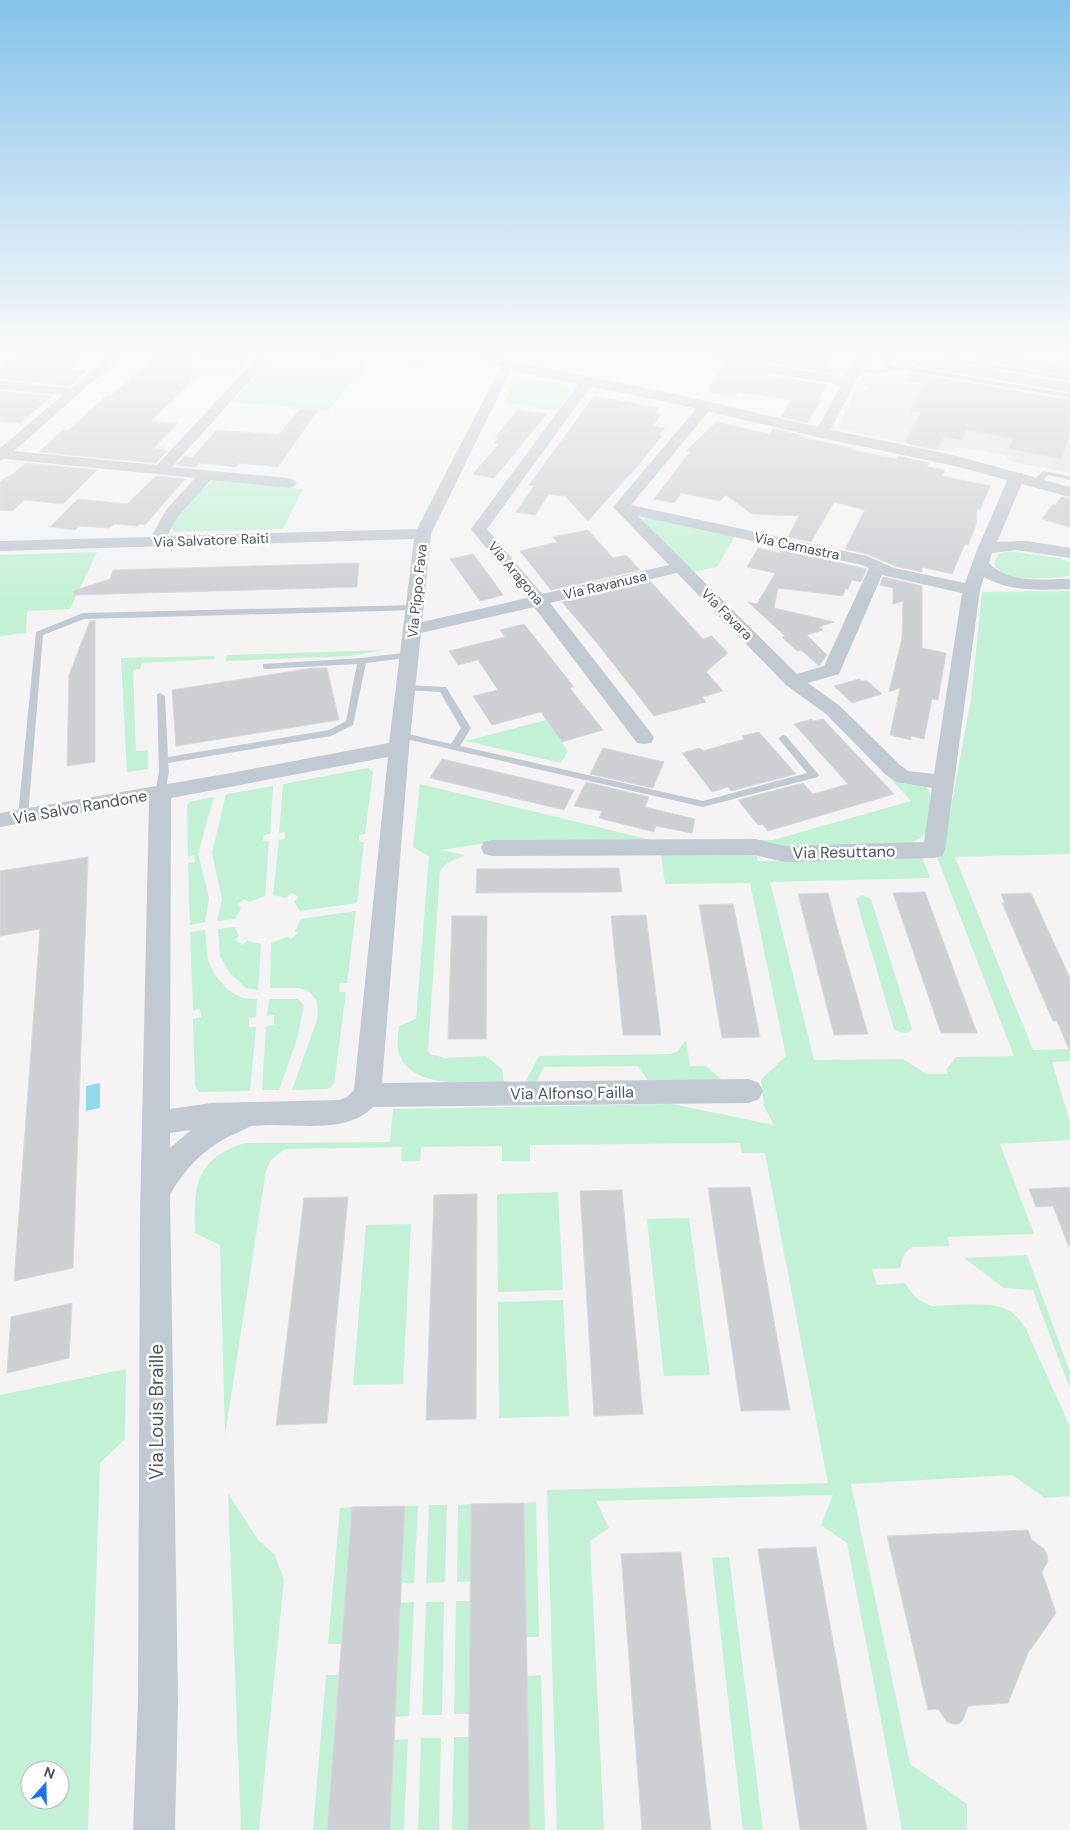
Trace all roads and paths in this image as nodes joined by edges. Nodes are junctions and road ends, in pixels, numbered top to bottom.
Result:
1 (26, 433) edge
2 (195, 433) edge
3 (473, 433) edge
4 (549, 433) edge
5 (683, 433) edge
6 (824, 433) edge
7 (1, 455) edge
8 (161, 470) junction
9 (207, 474) junction
10 (1017, 476) junction
11 (1070, 478) edge
12 (1037, 482) junction
13 (290, 483) dead end
14 (1070, 492) edge
15 (621, 507) junction
16 (994, 528) junction
17 (423, 534) junction
18 (157, 542) junction
19 (0, 546) edge
20 (1018, 546) junction
21 (1066, 553) edge
22 (982, 557) junction
23 (878, 566) junction
24 (680, 567) junction
25 (1015, 583) junction
26 (1070, 584) edge
27 (971, 590) junction
28 (539, 601) junction
29 (415, 608) junction
30 (412, 630) junction
31 (410, 655) junction
32 (362, 661) junction
33 (266, 666) dead end
34 (794, 681) junction
35 (406, 688) junction
36 (160, 696) dead end
37 (644, 738) dead end
38 (783, 738) dead end
39 (400, 741) junction
40 (454, 747) junction
41 (163, 762) junction
42 (943, 782) junction
43 (160, 793) junction
44 (23, 816) junction
45 (0, 820) edge
46 (492, 848) dead end
47 (749, 1091) dead end
48 (366, 1095) junction
49 (251, 1115) junction
50 (156, 1122) junction
51 (155, 1194) junction
52 (158, 1701) junction
53 (154, 1830) edge
54 (168, 1830) edge

1 - 7 street
2 - 8 street
3 - 17 street, Via Pippo Fava
4 - 28 street, Via Aragona
5 - 15 street
6 - 10 street
7 - 8 street
8 - 9 street
9 - 13 street
9 - 18 street
10 - 12 street
10 - 16 street
11 - 12 lane
12 - 14 street
15 - 23 street, Via Camastra
15 - 24 street, Via Favara
16 - 20 street
16 - 22 street, Via Resuttano
17 - 18 street, Via Salvatore Raiti
17 - 29 street, Via Pippo Fava
18 - 19 street, Via Salvatore Raiti
20 - 21 street
20 - 22 street
22 - 25 street
22 - 27 street, Via Resuttano
23 - 27 street, Via Camastra
23 - 34 street
24 - 28 street, Via Ravanusa
24 - 34 street, Via Favara
25 - 26 street
25 - 27 street
27 - 42 street, Via Resuttano
28 - 30 street, Via Ravanusa
28 - 37 street, Via Aragona
29 - 30 street, Via Pippo Fava
29 - 44 lane
30 - 31 street, Via Pippo Fava
31 - 32 lane
31 - 35 street, Via Pippo Fava
32 - 33 lane
32 - 41 lane
34 - 42 street, Via Favara
35 - 39 street, Via Pippo Fava
35 - 40 lane
36 - 41 lane
38 - 40 lane
39 - 40 lane
39 - 43 street, Via Salvo Randone
39 - 48 street, Via Pippo Fava
41 - 43 lane
42 - 46 street, Via Resuttano
43 - 44 street, Via Salvo Randone
43 - 50 street, Via Louis Braille
44 - 45 street, Via Salvo Randone
47 - 48 street, Via Alfonso Failla
48 - 49 street
49 - 50 street
49 - 51 street
50 - 51 street, Via Louis Braille
51 - 52 street, Via Louis Braille
52 - 53 street
52 - 54 street

